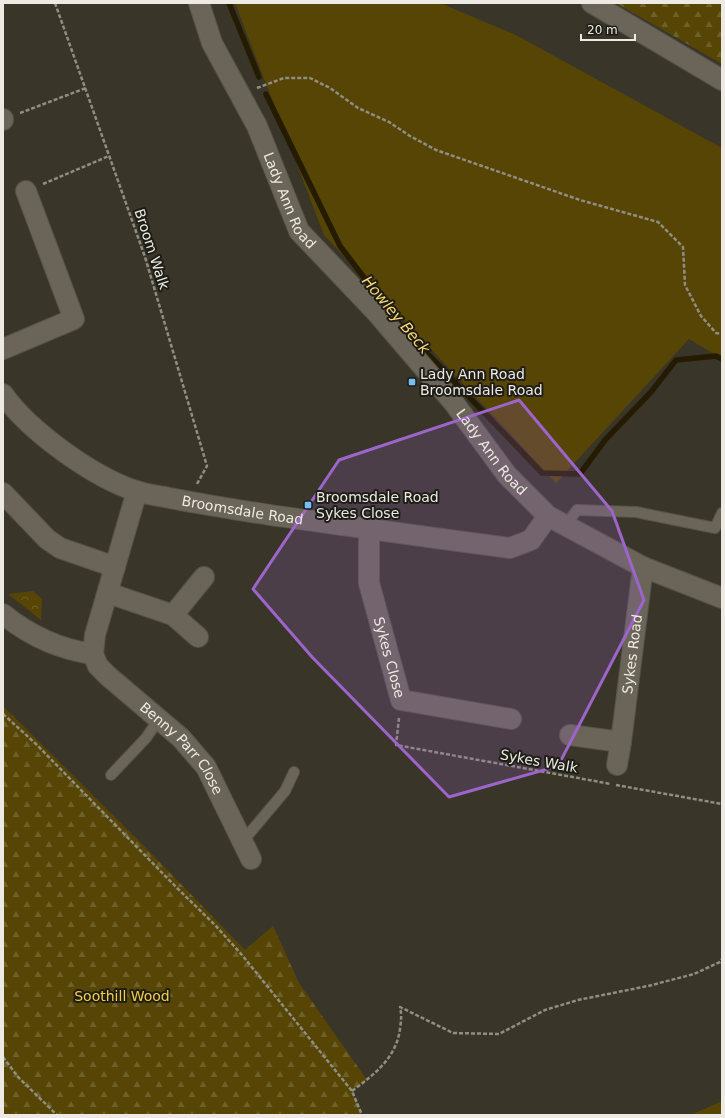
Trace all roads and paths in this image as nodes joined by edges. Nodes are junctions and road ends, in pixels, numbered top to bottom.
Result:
1 (55, 3) edge
2 (199, 3) edge
3 (592, 3) edge
4 (722, 80) edge
5 (86, 88) junction
6 (240, 95) junction
7 (3, 120) edge
8 (110, 156) junction
9 (26, 191) joint
10 (722, 334) edge
11 (3, 349) edge
12 (3, 394) edge
13 (137, 491) junction
14 (3, 493) edge
15 (188, 501) junction
16 (722, 513) edge
17 (548, 516) junction
18 (565, 526) junction
19 (369, 529) junction
20 (115, 567) junction
21 (643, 567) junction
22 (204, 577) dead end
23 (108, 593) junction
24 (722, 598) edge
25 (3, 614) edge
26 (173, 615) junction
27 (198, 637) dead end
28 (93, 654) junction
29 (401, 700) junction
30 (3, 714) edge
31 (159, 719) junction
32 (511, 719) dead end
33 (570, 735) dead end
34 (621, 742) junction
35 (617, 765) dead end
36 (294, 772) dead end
37 (111, 775) dead end
38 (722, 804) edge
39 (243, 841) junction
40 (251, 859) dead end
41 (722, 959) edge
42 (3, 1057) edge
43 (352, 1091) junction
44 (57, 1115) edge
45 (362, 1115) edge

1 - 5 path, Broom Walk
2 - 6 street, Lady Ann Road
3 - 4 street
5 - 7 path
5 - 8 path, Broom Walk
6 - 10 path
6 - 17 street, Lady Ann Road
8 - 9 path
8 - 15 path, Broom Walk
9 - 11 street
12 - 13 street, Broomsdale Road
13 - 15 street, Broomsdale Road
13 - 20 street
14 - 20 street
15 - 19 street, Broomsdale Road
16 - 18 lane
17 - 18 street, Lady Ann Road
17 - 19 street, Broomsdale Road
18 - 21 street, Lady Ann Road
19 - 29 street, Sykes Close
20 - 23 street
21 - 24 street, Lady Ann Road
21 - 34 street, Sykes Road
22 - 26 street
23 - 26 street
23 - 28 street
25 - 28 street
26 - 27 street
28 - 31 street, Benny Parr Close
29 - 32 street, Sykes Close
29 - 38 path, Sykes Walk
30 - 43 path
31 - 37 lane
31 - 39 street, Benny Parr Close
33 - 34 street
34 - 35 street, Sykes Road
36 - 39 lane
39 - 40 street, Benny Parr Close
41 - 43 path
42 - 44 path
43 - 45 path

